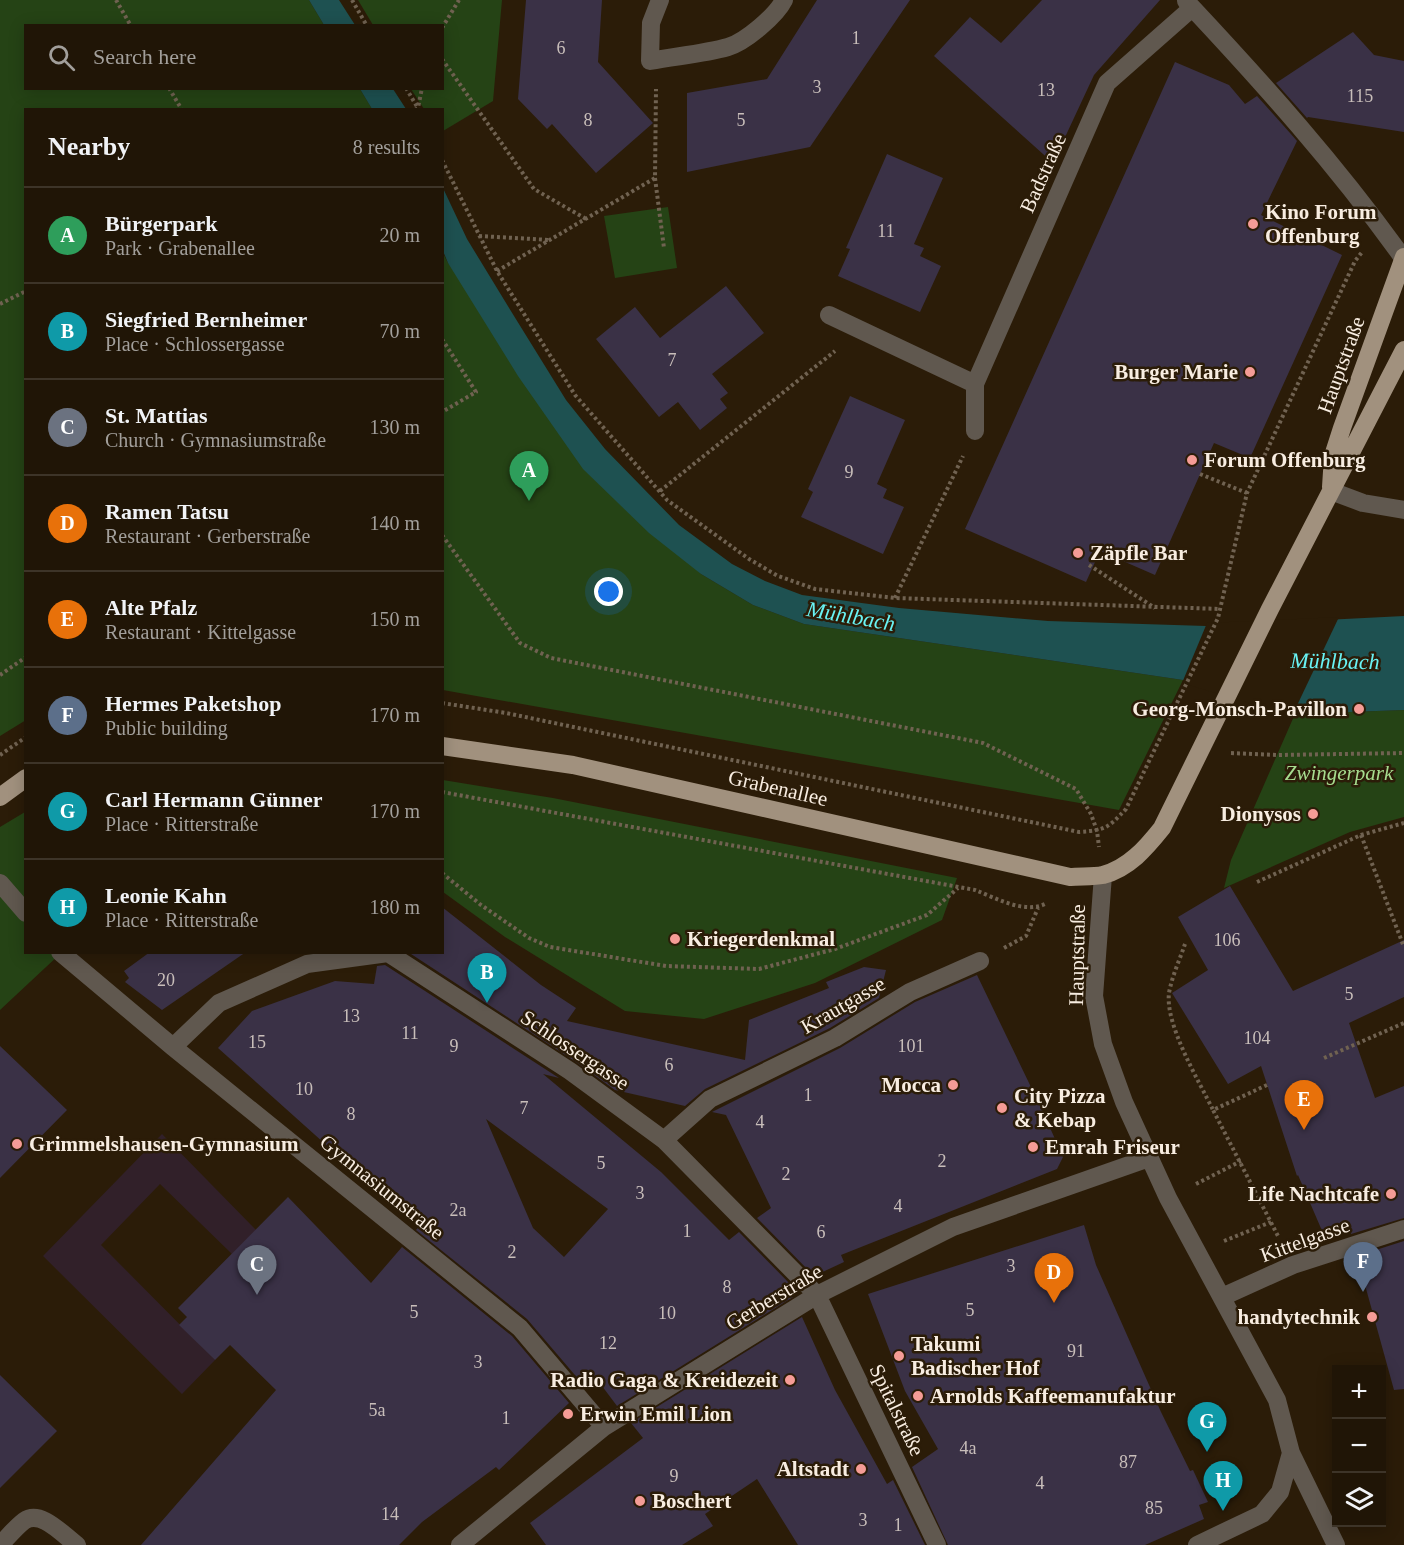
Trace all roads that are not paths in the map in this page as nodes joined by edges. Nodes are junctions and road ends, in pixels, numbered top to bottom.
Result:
1 (660, 0) edge
2 (784, 0) edge
3 (1188, 4) edge
4 (1404, 258) edge
5 (829, 315) dead end
6 (1404, 350) edge
7 (975, 384) junction
8 (975, 431) road end
9 (1331, 491) junction
10 (1404, 510) edge
11 (444, 746) edge
12 (24, 779) edge
13 (0, 797) edge
14 (1103, 875) junction
15 (0, 883) edge
16 (24, 911) edge
17 (62, 954) edge
18 (381, 954) edge
19 (390, 954) edge
20 (980, 961) road end
21 (173, 1047) junction
22 (664, 1140) junction
23 (1149, 1158) junction
24 (1404, 1229) edge
25 (817, 1295) junction
26 (1222, 1297) junction
27 (604, 1427) junction
28 (1291, 1453) junction
29 (0, 1545) edge
30 (76, 1545) edge
31 (460, 1545) edge
32 (937, 1545) edge
33 (1197, 1545) edge
34 (1336, 1545) edge

1 - 2 street
3 - 4 street, Badstraße
3 - 7 street, Badstraße
4 - 9 main road, Hauptstraße
5 - 7 street
6 - 9 main road, Hauptstraße
7 - 8 street, Badstraße
9 - 10 street
9 - 14 main road, Hauptstraße
11 - 14 main road, Grabenallee
12 - 13 main road
14 - 23 street, Hauptstraße
15 - 16 street
17 - 21 street, Gymnasiumstraße
18 - 21 street, Schlossergasse
19 - 22 street, Schlossergasse
20 - 22 street, Krautgasse
21 - 27 street, Gymnasiumstraße
22 - 25 street, Schlossergasse
23 - 25 street, Gerberstraße
23 - 26 street, Hauptstraße
24 - 26 street, Kittelgasse
25 - 27 street, Gerberstraße
25 - 32 street, Spitalstraße
26 - 28 street, Hauptstraße
27 - 31 street, Gerberstraße
28 - 33 street
28 - 34 street, Hauptstraße
29 - 30 street

